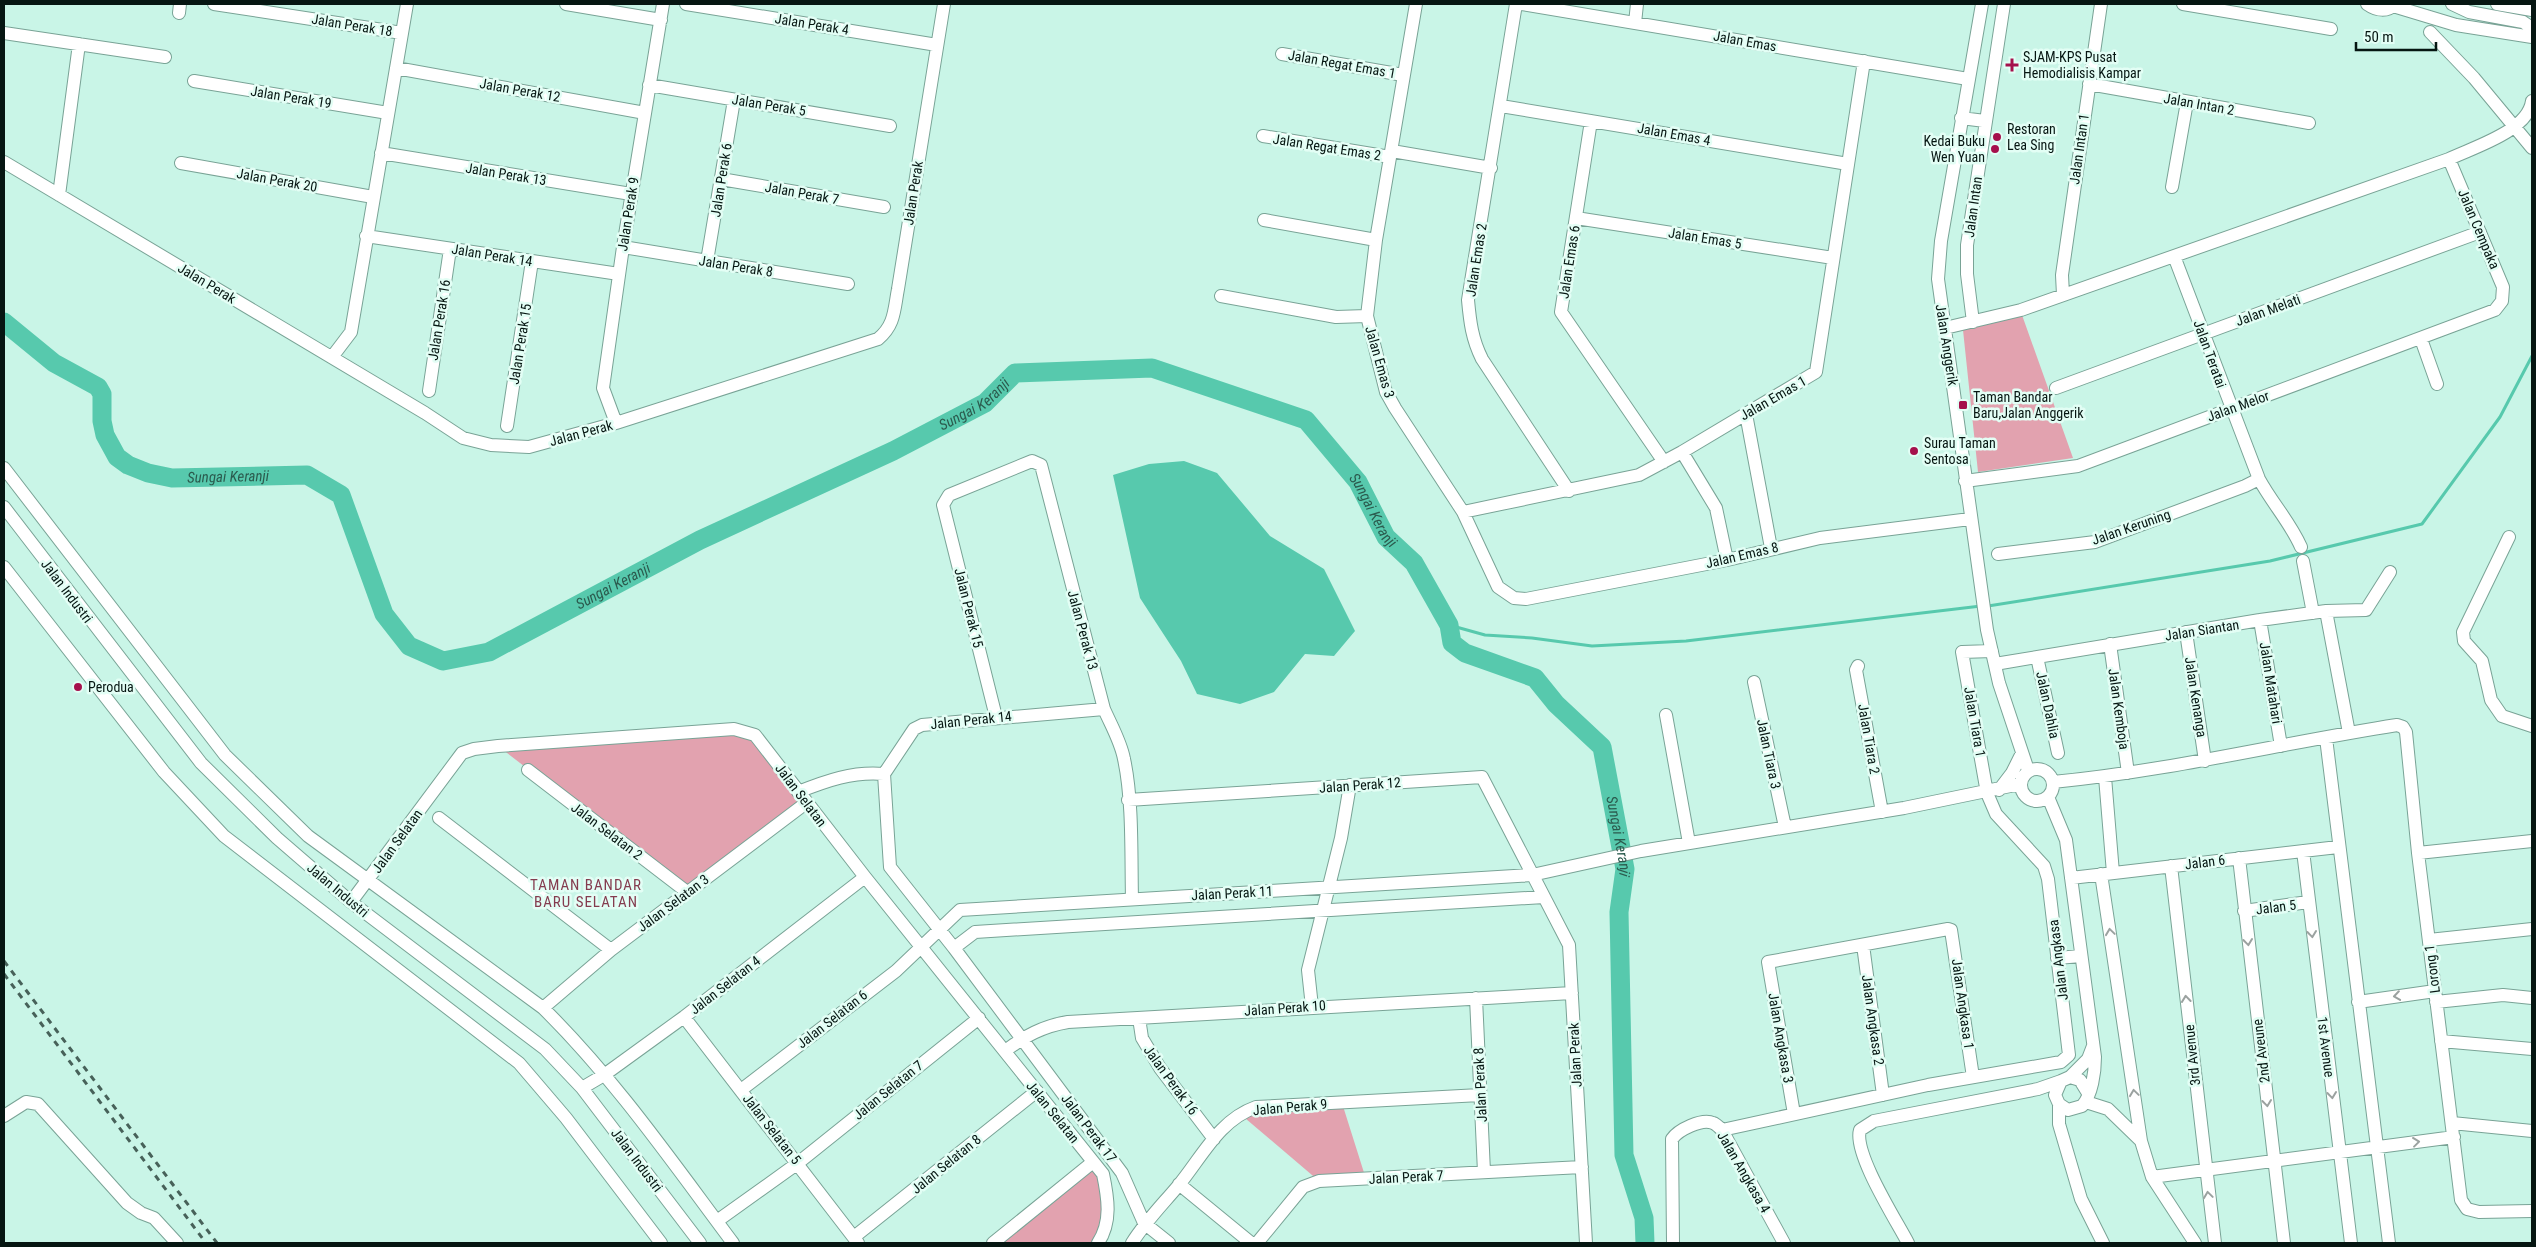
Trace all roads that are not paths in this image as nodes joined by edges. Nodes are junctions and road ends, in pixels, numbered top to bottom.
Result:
1 (214, 4) edge
2 (407, 4) edge
3 (566, 4) edge
4 (663, 4) edge
5 (686, 4) edge
6 (944, 4) edge
7 (1416, 4) edge
8 (1516, 4) edge
9 (1522, 4) edge
10 (1638, 4) edge
11 (1982, 4) edge
12 (2004, 4) edge
13 (2101, 4) edge
14 (2183, 4) edge
15 (2368, 4) edge
16 (2452, 4) edge
17 (2497, 4) edge
18 (2395, 5) edge
19 (750, 9) edge
20 (2532, 10) edge
21 (660, 20) junction
22 (1634, 23) junction
23 (2532, 28) edge
24 (2331, 29) dead end
25 (402, 32) junction
26 (2430, 32) dead end
27 (4, 33) edge
28 (2532, 37) edge
29 (79, 44) junction
30 (937, 45) junction
31 (1282, 54) dead end
32 (165, 57) dead end
33 (1864, 61) junction
34 (396, 68) junction
35 (1403, 75) junction
36 (1968, 79) junction
37 (194, 81) dead end
38 (2089, 84) junction
39 (649, 85) junction
40 (734, 100) junction
41 (2532, 101) edge
42 (2187, 102) junction
43 (1500, 106) junction
44 (388, 113) junction
45 (645, 113) junction
46 (1961, 118) junction
47 (1591, 120) junction
48 (1985, 121) junction
49 (2309, 123) dead end
50 (890, 126) dead end
51 (2515, 128) junction
52 (1263, 136) dead end
53 (2532, 148) edge
54 (381, 153) junction
55 (1391, 154) junction
56 (2449, 159) junction
57 (4, 162) edge
58 (181, 163) dead end
59 (1848, 164) junction
60 (1491, 168) junction
61 (721, 179) junction
62 (2172, 187) dead end
63 (631, 194) junction
64 (60, 195) junction
65 (373, 196) junction
66 (884, 208) dead end
67 (1576, 218) junction
68 (1264, 220) dead end
69 (2480, 232) junction
70 (366, 236) junction
71 (1376, 240) junction
72 (623, 247) junction
73 (450, 249) junction
74 (2174, 256) junction
75 (1833, 258) junction
76 (532, 261) junction
77 (707, 261) junction
78 (619, 274) junction
79 (848, 284) dead end
80 (2063, 295) junction
81 (1221, 296) dead end
82 (2502, 300) joint
83 (1367, 316) junction
84 (1973, 322) junction
85 (1945, 328) junction
86 (2203, 334) junction
87 (2421, 339) junction
88 (332, 357) junction
89 (2437, 384) dead end
90 (2056, 388) dead end
91 (428, 391) dead end
92 (2230, 409) junction
93 (1746, 414) junction
94 (616, 423) junction
95 (507, 426) dead end
96 (1682, 452) junction
97 (1664, 462) junction
98 (4, 468) edge
99 (2259, 479) junction
100 (1965, 481) junction
101 (1569, 491) junction
102 (945, 500) joint
103 (4, 507) edge
104 (1463, 512) junction
105 (1970, 519) junction
106 (2508, 537) dead end
107 (2301, 547) dead end
108 (1771, 548) junction
109 (1998, 554) dead end
110 (1727, 560) junction
111 (2303, 561) dead end
112 (4, 567) edge
113 (2390, 572) dead end
114 (1514, 598) joint
115 (2320, 612) junction
116 (2260, 620) junction
117 (2186, 632) junction
118 (2110, 644) junction
119 (1992, 651) junction
120 (2037, 657) junction
121 (1994, 664) junction
122 (1858, 666) dead end
123 (1754, 682) dead end
124 (1104, 709) junction
125 (1666, 714) dead end
126 (996, 717) junction
127 (2532, 726) edge
128 (2349, 733) junction
129 (2326, 738) junction
130 (2281, 746) junction
131 (2022, 753) junction
132 (2058, 754) dead end
133 (2206, 761) junction
134 (528, 770) dead end
135 (2028, 770) junction
136 (2128, 773) junction
137 (884, 774) junction
138 (2105, 777) junction
139 (2053, 782) junction
140 (2020, 784) junction
141 (1350, 785) junction
142 (1993, 791) junction
143 (798, 792) junction
144 (2048, 797) junction
145 (1128, 800) junction
146 (806, 803) junction
147 (1882, 812) junction
148 (439, 818) dead end
149 (1785, 827) junction
150 (2532, 840) edge
151 (1689, 843) junction
152 (2338, 847) junction
153 (2303, 851) junction
154 (2418, 853) junction
155 (2239, 858) junction
156 (2044, 866) joint
157 (2171, 866) junction
158 (2107, 874) junction
159 (1532, 875) junction
160 (865, 877) junction
161 (2071, 878) junction
162 (368, 881) junction
163 (1329, 888) junction
164 (687, 892) junction
165 (1544, 897) junction
166 (1132, 899) junction
167 (351, 902) junction
168 (2308, 902) junction
169 (1323, 910) junction
170 (2244, 911) junction
171 (938, 928) junction
172 (2532, 929) edge
173 (2429, 940) junction
174 (1863, 945) junction
175 (921, 946) junction
176 (954, 948) junction
177 (611, 950) junction
178 (2081, 956) junction
179 (2057, 958) junction
180 (1572, 993) junction
181 (2436, 996) junction
182 (1476, 998) junction
183 (2532, 998) edge
184 (2358, 1002) junction
185 (1312, 1006) junction
186 (543, 1008) junction
187 (684, 1018) junction
188 (979, 1018) junction
189 (1139, 1018) junction
190 (1022, 1038) junction
191 (2441, 1041) junction
192 (2093, 1046) junction
193 (2532, 1049) edge
194 (1005, 1052) junction
195 (604, 1075) junction
196 (1973, 1077) junction
197 (2066, 1079) junction
198 (582, 1088) junction
199 (741, 1090) junction
200 (1037, 1092) junction
201 (2022, 1092) junction
202 (1480, 1095) junction
203 (1883, 1095) junction
204 (2087, 1097) junction
205 (2058, 1102) junction
206 (2073, 1110) junction
207 (1794, 1114) junction
208 (4, 1116) edge
209 (2452, 1123) junction
210 (1722, 1130) junction
211 (2532, 1131) edge
212 (2454, 1137) junction
213 (1214, 1139) junction
214 (2141, 1141) junction
215 (2066, 1144) junction
216 (2377, 1146) junction
217 (2339, 1151) junction
218 (2274, 1160) junction
219 (798, 1162) junction
220 (1093, 1162) junction
221 (1582, 1167) junction
222 (2205, 1170) junction
223 (1484, 1172) junction
224 (2152, 1177) junction
225 (1179, 1184) junction
226 (2532, 1211) edge
227 (717, 1221) junction
228 (1144, 1223) junction
229 (856, 1240) edge
230 (694, 1241) edge
231 (177, 1243) edge
232 (661, 1243) edge
233 (733, 1243) edge
234 (993, 1243) edge
235 (1098, 1243) edge
236 (1132, 1243) edge
237 (1169, 1243) edge
238 (1251, 1243) edge
239 (1257, 1243) edge
240 (1586, 1243) edge
241 (1672, 1243) edge
242 (1784, 1243) edge
243 (1908, 1243) edge
244 (2103, 1243) edge
245 (2195, 1243) edge
246 (2215, 1243) edge
247 (2284, 1243) edge
248 (2351, 1243) edge
249 (2389, 1243) edge

1 - 25 street, Jalan Perak 18
2 - 25 street
3 - 21 street
4 - 21 street, Jalan Perak 9
5 - 19 street, Jalan Perak 4
6 - 30 street, Jalan Perak
7 - 35 street, Jalan Emas 3
8 - 43 street, Jalan Emas 2
9 - 22 street, Jalan Emas
10 - 22 street
11 - 36 street, Jalan Anggerik
12 - 48 street, Jalan Intan
13 - 38 street, Jalan Intan 1
14 - 24 street
15 - 18 street
16 - 23 street
17 - 20 street
18 - 28 street
19 - 30 street, Jalan Perak 4
21 - 39 street, Jalan Perak 9
22 - 33 street, Jalan Emas
25 - 34 street
26 - 51 street
27 - 29 street
29 - 32 street
29 - 64 street
30 - 94 street, Jalan Perak
31 - 35 street, Jalan Regat Emas 1
33 - 36 street, Jalan Emas
33 - 59 street, Jalan Emas 1
34 - 44 street
34 - 45 street, Jalan Perak 12
35 - 55 street, Jalan Emas 3
36 - 46 street, Jalan Anggerik
37 - 44 street, Jalan Perak 19
38 - 42 street, Jalan Intan 2
38 - 80 street, Jalan Intan 1
39 - 40 street, Jalan Perak 5
39 - 45 street, Jalan Perak 9
40 - 50 street, Jalan Perak 5
40 - 61 street, Jalan Perak 6
41 - 51 street
42 - 49 street, Jalan Intan 2
42 - 62 street
43 - 47 street, Jalan Emas 4
43 - 60 street, Jalan Emas 2
44 - 54 street
45 - 63 street, Jalan Perak 9
46 - 48 street
46 - 85 street, Jalan Anggerik
47 - 59 street, Jalan Emas 4
47 - 67 street, Jalan Emas 6
48 - 84 street, Jalan Intan
51 - 53 street
51 - 56 street
52 - 55 street, Jalan Regat Emas 2
54 - 63 street, Jalan Perak 13
54 - 65 street
55 - 60 street, Jalan Regat Emas 2
55 - 71 street, Jalan Emas 3
56 - 69 street, Jalan Cempaka
56 - 74 street
57 - 64 street, Jalan Perak
58 - 65 street, Jalan Perak 20
59 - 75 street, Jalan Emas 1
60 - 101 street, Jalan Emas 2
61 - 66 street, Jalan Perak 7
61 - 77 street, Jalan Perak 6
63 - 72 street, Jalan Perak 9
64 - 88 street, Jalan Perak
65 - 70 street
67 - 75 street, Jalan Emas 5
67 - 97 street, Jalan Emas 6
68 - 71 street
69 - 82 street, Jalan Cempaka
69 - 86 street, Jalan Melati
70 - 73 street, Jalan Perak 14
70 - 88 street
71 - 83 street, Jalan Emas 3
72 - 77 street, Jalan Perak 8
72 - 78 street, Jalan Perak 9
73 - 76 street, Jalan Perak 14
73 - 91 street, Jalan Perak 16
74 - 80 street
74 - 86 street, Jalan Teratai
75 - 93 street, Jalan Emas 1
76 - 78 street, Jalan Perak 14
76 - 95 street, Jalan Perak 15
77 - 79 street, Jalan Perak 8
78 - 94 street, Jalan Perak 9
80 - 84 street
81 - 83 street
82 - 87 street, Jalan Melor
83 - 104 street, Jalan Emas 3
84 - 85 street
85 - 100 street, Jalan Anggerik
86 - 90 street, Jalan Melati
86 - 92 street, Jalan Teratai
87 - 89 street
87 - 92 street, Jalan Melor
88 - 94 street, Jalan Perak
92 - 99 street, Jalan Teratai
92 - 100 street, Jalan Melor
93 - 96 street, Jalan Emas 1
93 - 108 street
96 - 97 street, Jalan Emas 1
96 - 110 street
97 - 101 street, Jalan Emas 1
98 - 162 street
99 - 107 street, Jalan Teratai
99 - 109 street, Jalan Keruning
100 - 105 street, Jalan Anggerik
101 - 104 street, Jalan Emas 1
102 - 124 street, Jalan Perak 13
102 - 126 street, Jalan Perak 15
103 - 167 street, Jalan Industri
104 - 114 street, Jalan Emas 3
105 - 108 street, Jalan Emas 8
105 - 119 street, Jalan Anggerik
106 - 127 street
108 - 110 street, Jalan Emas 8
110 - 114 street, Jalan Emas 8
111 - 115 street
112 - 232 street, Jalan Industri
113 - 115 street, Jalan Siantan
115 - 116 street, Jalan Siantan
115 - 128 street
116 - 117 street, Jalan Siantan
116 - 130 street, Jalan Matahari
117 - 118 street, Jalan Siantan
117 - 133 street, Jalan Kenanga
118 - 120 street, Jalan Siantan
118 - 136 street, Jalan Kemboja
119 - 121 street, Jalan Anggerik
119 - 142 street, Jalan Tiara 1
120 - 121 street, Jalan Siantan
120 - 132 street, Jalan Dahlia
121 - 131 street, Jalan Anggerik
122 - 147 street, Jalan Tiara 2
123 - 149 street, Jalan Tiara 3
124 - 126 street, Jalan Perak 14
124 - 145 street, Jalan Perak 13
125 - 151 street
126 - 137 street, Jalan Perak 14
128 - 129 street
128 - 154 street, Lorong 1
129 - 130 street
129 - 152 street
130 - 133 street
131 - 135 street, Jalan Anggerik
131 - 142 street
133 - 136 street
134 - 164 street, Jalan Selatan 2
135 - 139 street
135 - 140 street
136 - 138 street
137 - 143 street
137 - 171 street
138 - 139 street
138 - 158 street
139 - 144 street
140 - 142 street, Jalan Perak 11
140 - 144 street
141 - 145 street, Jalan Perak 12
141 - 159 street, Jalan Perak 12
141 - 163 street
142 - 147 street, Jalan Perak 11
142 - 156 street, Jalan Tiara 1
143 - 146 street, Jalan Selatan
143 - 162 street, Jalan Selatan
144 - 161 street
145 - 166 street, Jalan Perak 13
146 - 160 street, Jalan Selatan
146 - 164 street, Jalan Selatan 3
147 - 149 street, Jalan Perak 11
148 - 177 street
149 - 151 street, Jalan Perak 11
150 - 154 street
151 - 159 street, Jalan Perak 11
152 - 153 street, Jalan 6
152 - 184 street
153 - 155 street, Jalan 6
153 - 168 street, 1st Avenue
154 - 173 street, Lorong 1
155 - 157 street, Jalan 6
155 - 170 street, 2nd Aveune
156 - 179 street, Jalan Angkasa
157 - 158 street, Jalan 6
222 -> 157 street, 3rd Avenue
158 - 161 street, Jalan 6
214 -> 158 street
159 - 163 street, Jalan Perak 11
159 - 165 street, Jalan Perak
160 - 175 street, Jalan Selatan
160 - 187 street, Jalan Selatan 4
161 - 178 street
162 - 167 street, Jalan Selatan
162 - 186 street
163 - 166 street, Jalan Perak 11
163 - 169 street
164 - 177 street, Jalan Selatan 3
165 - 169 street, Jalan Perak 11
165 - 180 street, Jalan Perak
166 - 171 street, Jalan Perak 11
167 - 198 street, Jalan Industri
168 - 170 street, Jalan 5
168 -> 217 street, 1st Avenue
169 - 176 street, Jalan Perak 11
169 - 185 street
170 -> 218 street, 2nd Aveune
171 - 175 street, Jalan Selatan 6
171 - 176 street, Jalan Perak 17
172 - 173 street
173 - 181 street, Lorong 1
174 - 196 street, Jalan Angkasa 1
174 - 203 street, Jalan Angkasa 2
174 - 207 street, Jalan Angkasa 3
175 - 188 street, Jalan Selatan
175 - 199 street, Jalan Selatan 6
176 - 190 street, Jalan Perak 17
177 - 186 street, Jalan Selatan 3
178 - 179 street
178 - 192 street
179 - 196 street, Jalan Angkasa
180 - 182 street, Jalan Perak 10
180 - 221 street, Jalan Perak
181 - 183 street
181 -> 184 street
181 - 191 street, Lorong 1
182 - 185 street, Jalan Perak 10
182 - 202 street, Jalan Perak 8
184 - 216 street
185 - 189 street, Jalan Perak 10
186 - 195 street
187 - 195 street, Jalan Selatan 4
187 - 199 street, Jalan Selatan 5
188 - 194 street, Jalan Selatan
188 - 219 street, Jalan Selatan 7
189 - 190 street, Jalan Perak 10
189 - 213 street, Jalan Perak 16
190 - 194 street, Jalan Perak 10
190 - 228 street, Jalan Perak 17
191 - 193 street
191 - 209 street, Lorong 1
192 - 197 street
192 - 204 street
194 - 200 street, Jalan Selatan
195 - 198 street, Jalan Selatan 4
195 - 227 street
196 - 203 street
197 - 201 street
197 - 204 street
197 - 205 street
198 - 230 street, Jalan Industri
199 - 219 street, Jalan Selatan 5
200 - 220 street, Jalan Selatan
200 - 229 street, Jalan Selatan 8
201 - 205 street
201 - 243 street
202 - 213 street, Jalan Perak 9
202 - 223 street, Jalan Perak 8
203 - 207 street
204 - 206 street
204 - 214 street
205 - 206 street
205 - 215 street
206 - 215 street
207 - 210 street
208 - 231 street
209 - 211 street
209 - 212 street, Lorong 1
210 - 241 street, Jalan Angkasa 4
210 - 242 street, Jalan Angkasa 4
216 -> 212 street
212 - 226 street, Lorong 1
213 - 225 street, Jalan Perak 9
214 - 224 street
215 - 244 street
216 - 217 street
216 - 249 street
217 - 218 street
217 - 248 street, 1st Avenue
218 - 222 street
218 - 247 street, 2nd Aveune
219 - 227 street, Jalan Selatan 7
219 - 229 street, Jalan Selatan 5
220 - 234 street
220 - 235 street, Jalan Selatan
221 - 223 street, Jalan Perak 7
221 - 240 street, Jalan Perak
222 - 224 street
246 -> 222 street, 3rd Avenue
223 - 239 street, Jalan Perak 7
224 - 245 street
225 - 228 street, Jalan Perak 9
225 - 238 street
227 - 233 street
228 - 236 street, Jalan Perak 9
228 - 237 street, Jalan Perak 17

